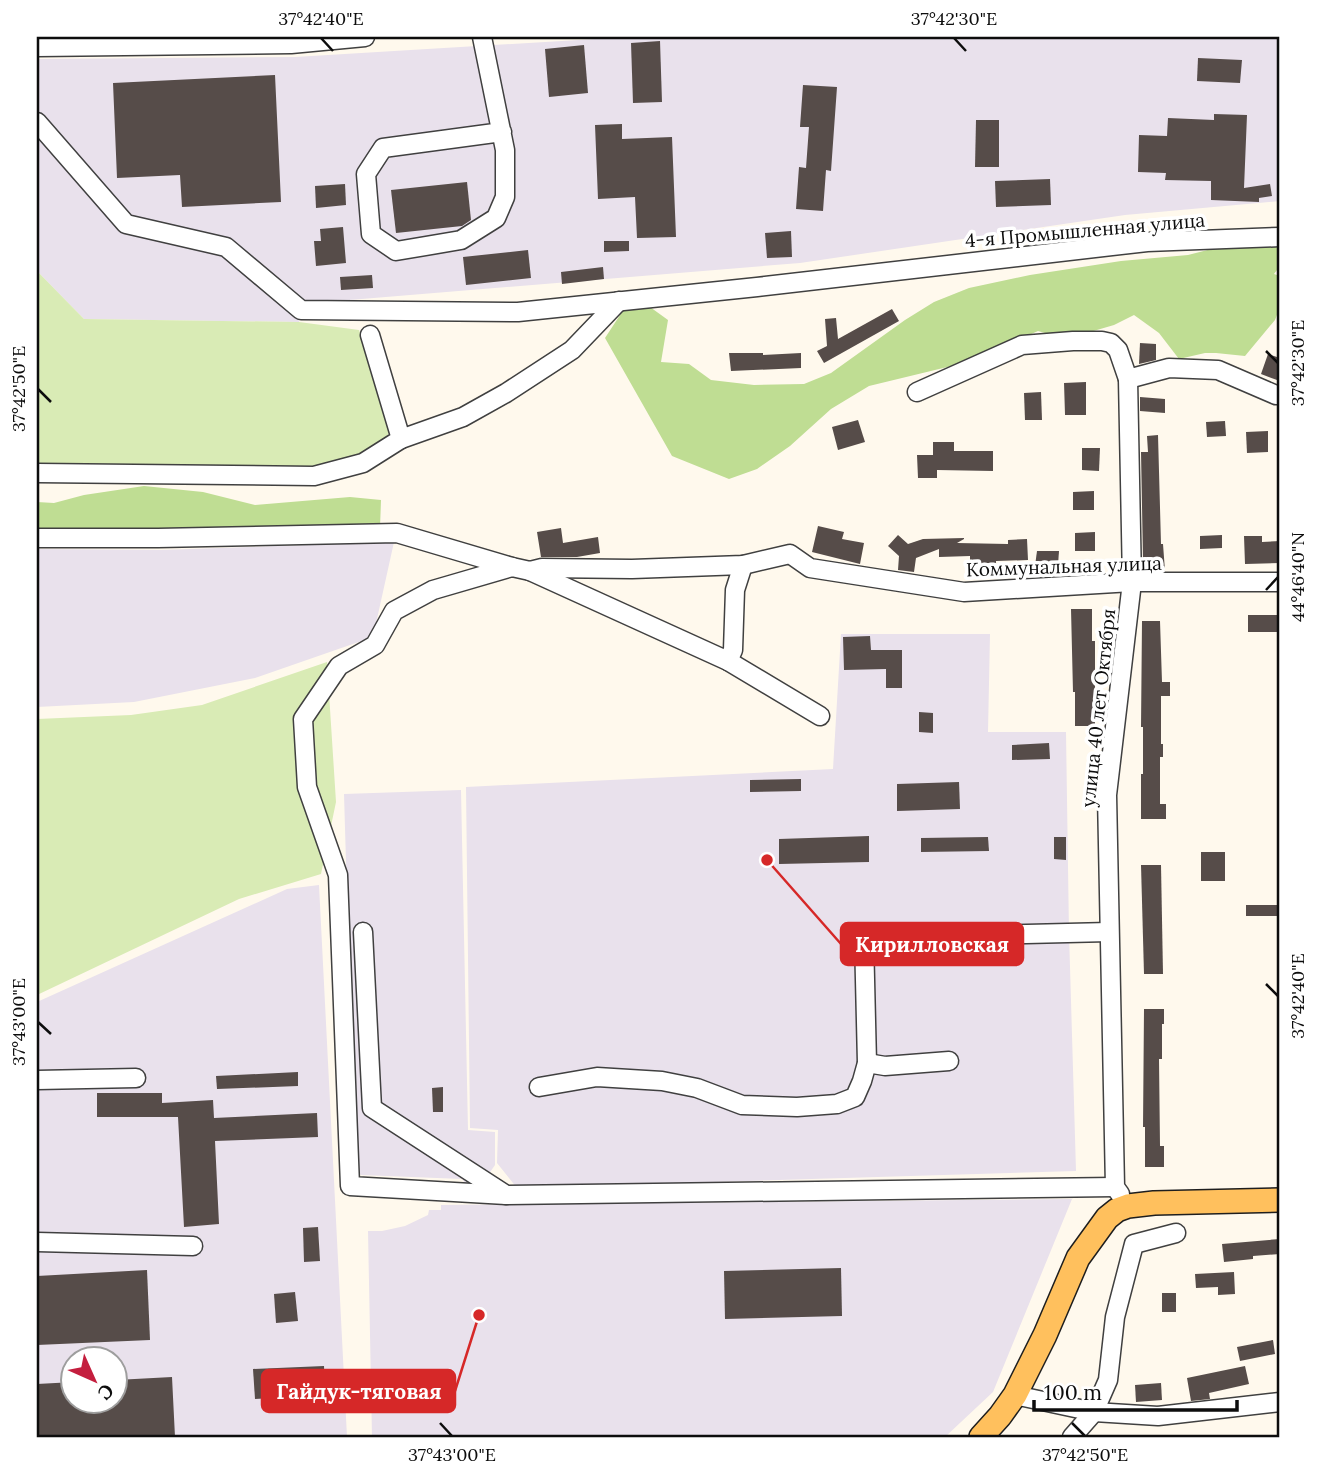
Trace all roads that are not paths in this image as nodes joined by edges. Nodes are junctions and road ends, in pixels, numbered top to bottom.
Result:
1 (365, 37) edge
2 (482, 37) edge
3 (37, 47) edge
4 (37, 122) edge
5 (502, 132) junction
6 (1280, 237) edge
7 (619, 301) junction
8 (370, 335) dead end
9 (1128, 379) junction
10 (917, 392) dead end
11 (1280, 396) edge
12 (401, 439) junction
13 (37, 473) edge
14 (37, 538) edge
15 (743, 565) junction
16 (512, 567) junction
17 (530, 571) junction
18 (1132, 582) junction
19 (1280, 582) edge
20 (727, 661) junction
21 (820, 716) dead end
22 (363, 932) dead end
23 (1109, 932) junction
24 (949, 1061) dead end
25 (867, 1063) junction
26 (136, 1079) dead end
27 (37, 1080) edge
28 (539, 1087) dead end
29 (1115, 1187) junction
30 (506, 1195) junction
31 (1280, 1200) edge
32 (1128, 1206) junction
33 (1176, 1233) dead end
34 (37, 1242) edge
35 (194, 1246) dead end
36 (1015, 1395) junction
37 (1280, 1402) edge
38 (1094, 1412) junction
39 (981, 1437) edge
40 (1072, 1437) edge

1 - 3 street
2 - 5 street
4 - 7 street, 4-я Промышленная улица
5 - 5 street
6 - 7 street, 4-я Промышленная улица
7 - 12 street
8 - 12 street
9 - 10 street
9 - 11 street
9 - 18 street, улица 40 лет Октября
12 - 13 street
14 - 16 street
15 - 17 street, Коммунальная улица
15 - 18 street, Коммунальная улица
15 - 20 street
16 - 17 street
16 - 30 street
17 - 20 street
18 - 19 street, Коммунальная улица
18 - 23 street, улица 40 лет Октября
20 - 21 street
22 - 30 street
23 - 25 street
23 - 29 street, улица 40 лет Октября
24 - 25 street
25 - 28 street
26 - 27 street
29 - 30 street
29 - 32 street
31 - 32 main road
32 - 36 main road
33 - 38 street
34 - 35 street
36 - 38 street
36 - 39 main road
37 - 38 street
38 - 40 street

